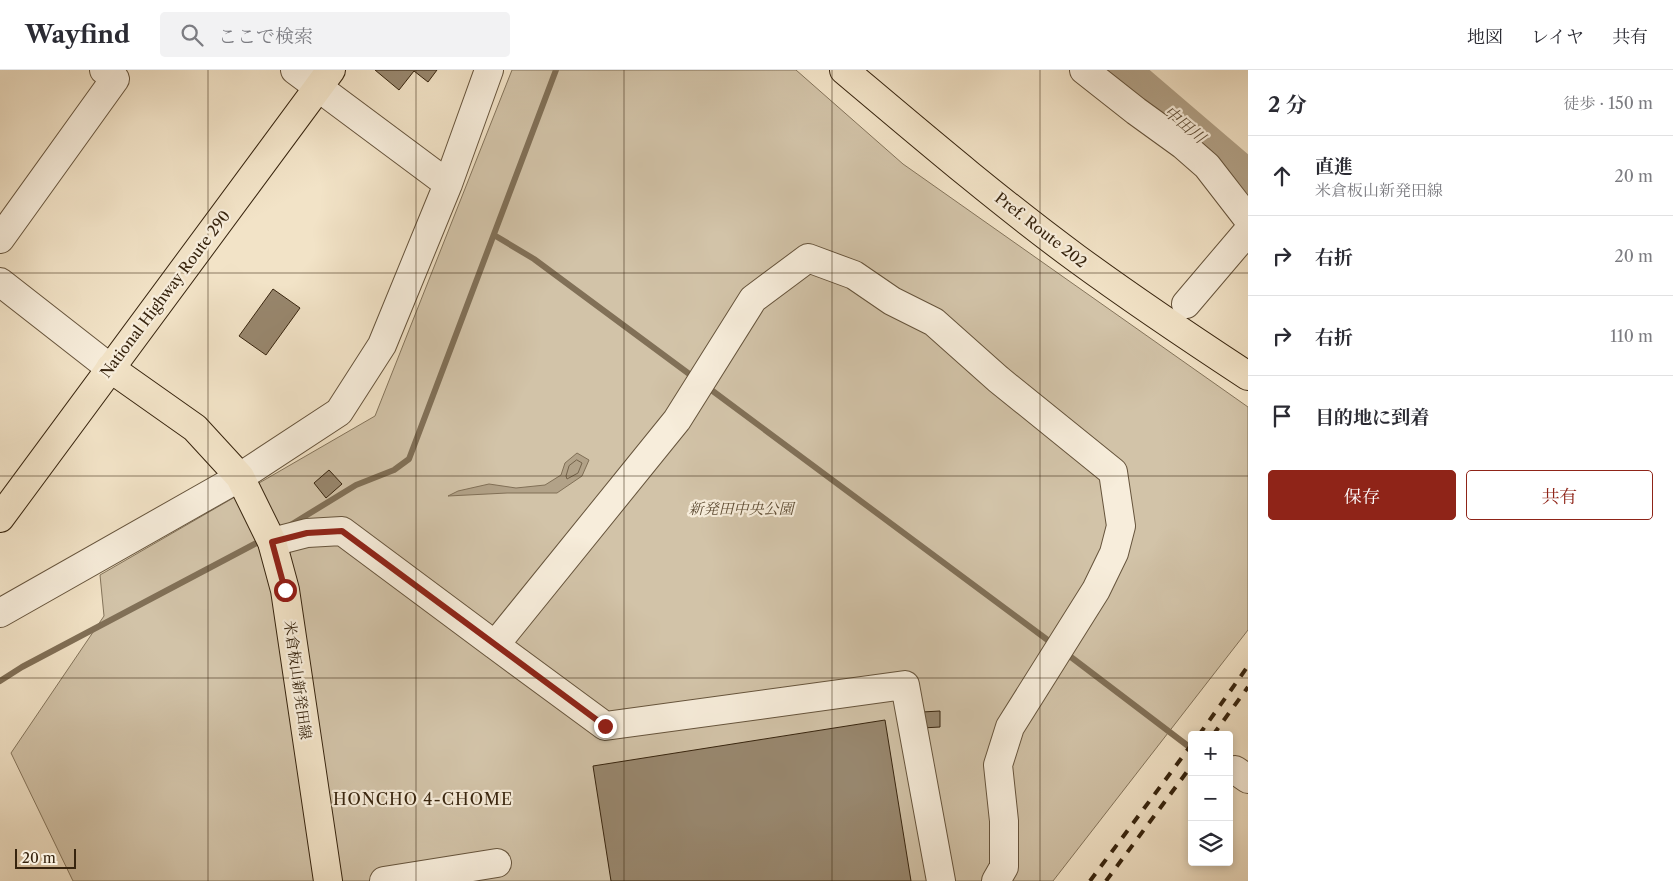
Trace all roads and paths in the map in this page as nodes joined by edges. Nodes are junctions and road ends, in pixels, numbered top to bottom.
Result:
1 (104, 70) edge
2 (295, 70) edge
3 (489, 70) edge
4 (844, 70) edge
5 (1084, 70) edge
6 (325, 79) edge
7 (448, 184) junction
8 (1248, 220) edge
9 (1248, 231) edge
10 (0, 239) edge
11 (0, 282) edge
12 (1186, 304) dead end
13 (110, 368) junction
14 (1248, 376) edge
15 (240, 477) junction
16 (0, 518) edge
17 (272, 542) junction
18 (0, 614) edge
19 (495, 645) junction
20 (497, 863) dead end
21 (328, 881) edge
22 (384, 881) edge
23 (941, 881) edge
24 (996, 881) edge

1 - 10 street
2 - 6 street
3 - 7 street
4 - 14 main road, Pref. Route 202
5 - 8 street
6 - 7 street
6 - 13 main road, National Highway Route 290
7 - 15 street
9 - 12 street
11 - 13 street
13 - 15 main road, 米倉板山新発田線
13 - 16 main road, National Highway Route 290
15 - 17 main road, 米倉板山新発田線
15 - 18 street
17 - 19 street
17 - 21 main road, 米倉板山新発田線
19 - 23 street
19 - 24 street
20 - 22 street

